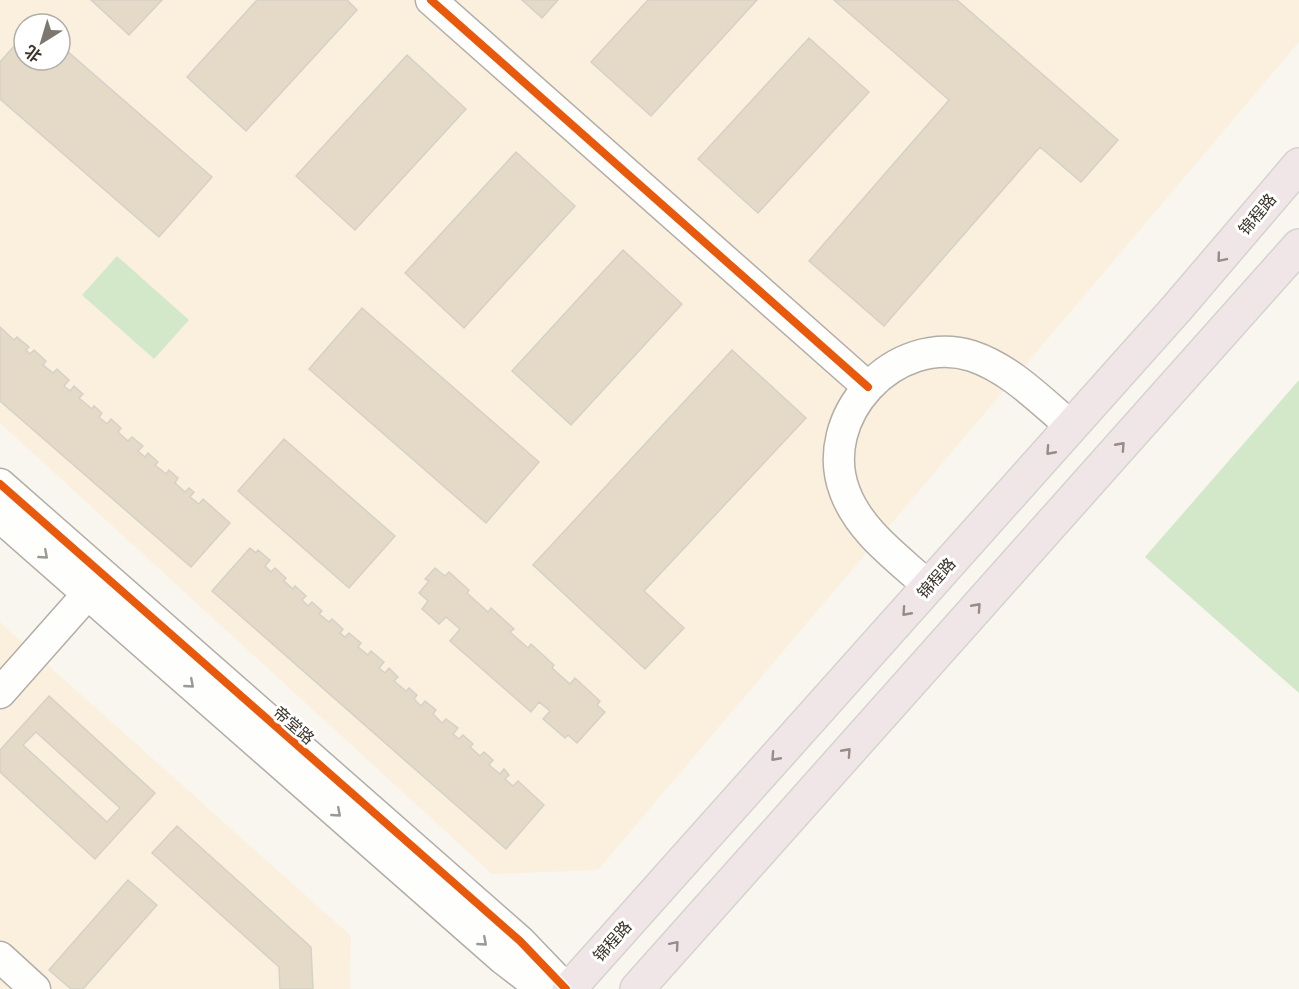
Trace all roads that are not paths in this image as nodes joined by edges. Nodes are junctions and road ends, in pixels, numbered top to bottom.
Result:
1 (431, 0) edge
2 (1299, 165) edge
3 (1299, 246) edge
4 (868, 387) junction
5 (1072, 427) junction
6 (0, 484) edge
7 (0, 517) edge
8 (96, 585) junction
9 (928, 586) junction
10 (0, 693) edge
11 (0, 957) edge
12 (35, 989) edge
13 (542, 989) edge
14 (567, 989) edge
15 (637, 989) edge

1 - 4 street
2 -> 5 main road, 锦程路
15 -> 3 main road
4 - 5 street
4 - 9 street
5 -> 9 main road, 锦程路
6 - 8 street, 帝堂路
7 -> 8 street, 帝堂路
8 - 10 street
8 -> 13 street, 帝堂路
8 - 14 street, 帝堂路
9 -> 14 main road, 锦程路
11 - 12 street

